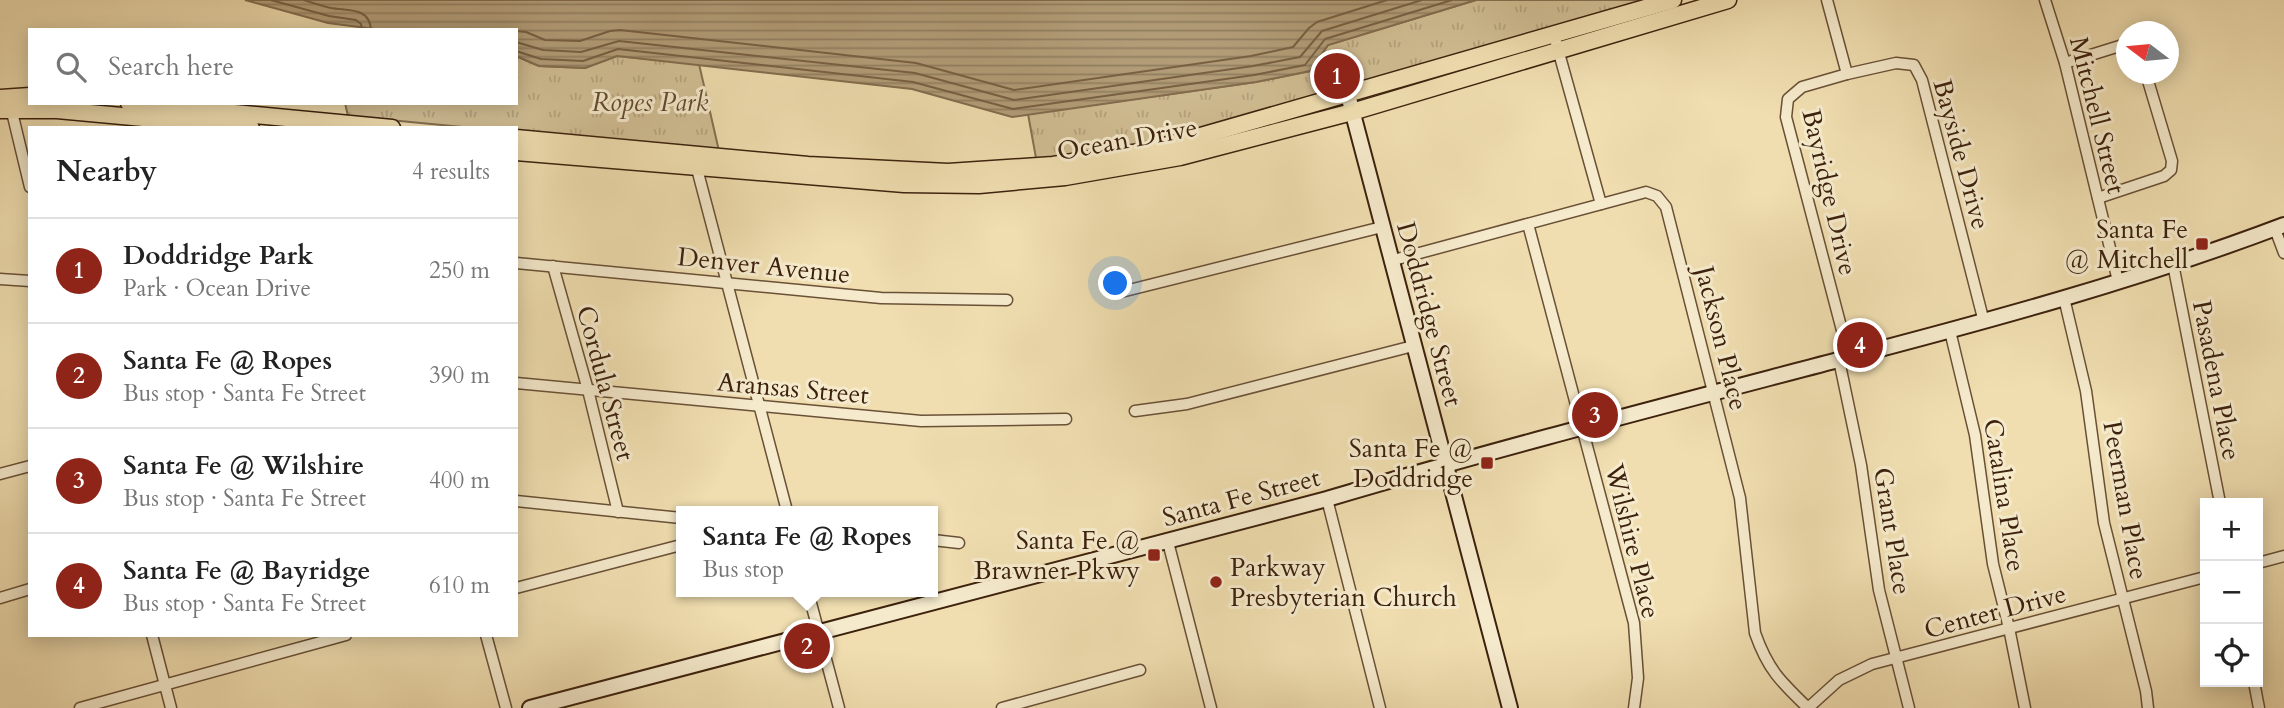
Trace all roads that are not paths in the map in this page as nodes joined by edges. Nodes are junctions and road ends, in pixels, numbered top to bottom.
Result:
1 (1673, 0) edge
2 (1728, 0) edge
3 (1827, 0) edge
4 (2045, 0) edge
5 (1692, 5) edge
6 (1629, 22) junction
7 (1554, 35) junction
8 (2116, 47) edge
9 (1558, 52) junction
10 (2065, 63) junction
11 (1847, 74) junction
12 (2149, 84) edge
13 (1348, 95) junction
14 (28, 97) edge
15 (3, 103) edge
16 (28, 104) edge
17 (41, 105) edge
18 (97, 108) edge
19 (137, 108) edge
20 (1352, 112) junction
21 (194, 116) junction
22 (275, 122) edge
23 (242, 126) edge
24 (354, 126) edge
25 (518, 145) edge
26 (694, 162) junction
27 (1106, 163) junction
28 (28, 181) edge
29 (2098, 198) junction
30 (1601, 204) junction
31 (1528, 224) junction
32 (1382, 227) junction
33 (2280, 227) edge
34 (2284, 253) edge
35 (1390, 261) junction
36 (518, 263) edge
37 (2173, 264) junction
38 (553, 266) junction
39 (0, 279) edge
40 (28, 281) edge
41 (2118, 281) junction
42 (727, 283) junction
43 (1117, 293) dead end
44 (2064, 298) junction
45 (1007, 300) dead end
46 (1984, 322) junction
47 (1950, 331) junction
48 (1413, 346) junction
49 (1844, 359) junction
50 (518, 383) edge
51 (588, 390) junction
52 (1715, 393) junction
53 (758, 407) junction
54 (1135, 411) dead end
55 (1066, 419) dead end
56 (1582, 429) junction
57 (1445, 464) junction
58 (28, 467) edge
59 (0, 474) edge
60 (2219, 498) edge
61 (1327, 499) junction
62 (518, 500) edge
63 (786, 506) edge
64 (618, 512) junction
65 (676, 518) edge
66 (938, 540) edge
67 (959, 542) dead end
68 (1168, 542) junction
69 (676, 546) edge
70 (2284, 556) edge
71 (2263, 562) edge
72 (2200, 578) edge
73 (518, 587) edge
74 (28, 590) edge
75 (809, 597) edge
76 (0, 598) edge
77 (2123, 598) junction
78 (2010, 628) junction
79 (818, 632) junction
80 (153, 637) edge
81 (339, 637) edge
82 (487, 637) edge
83 (1897, 659) junction
84 (1140, 670) dead end
85 (166, 686) junction
86 (2255, 687) edge
87 (80, 708) edge
88 (171, 708) edge
89 (506, 708) edge
90 (530, 708) edge
91 (839, 708) edge
92 (1002, 708) edge
93 (1211, 708) edge
94 (1380, 708) edge
95 (1510, 708) edge
96 (1634, 708) edge
97 (1808, 708) edge
98 (1909, 708) edge
99 (2025, 708) edge
100 (2148, 708) edge
101 (2259, 708) edge

1 - 6 main road, Ocean Drive
2 - 5 main road, Ocean Drive
3 - 11 street
4 - 10 street, Mitchell Street
5 - 6 main road, Ocean Drive
6 - 7 main road, Ocean Drive
6 - 9 main road, Ocean Drive
7 - 9 street
7 - 13 main road, Ocean Drive
8 - 10 street
9 - 20 main road, Ocean Drive
9 - 30 street
10 - 29 street, Mitchell Street
11 - 46 street, Bayside Drive
11 - 49 street, Bayridge Drive
12 - 29 street
13 - 20 main road, Doddridge Street
13 - 27 main road, Ocean Drive
14 - 15 main road
15 - 16 main road
15 - 28 street
17 - 18 main road
18 - 19 main road
19 - 21 main road
20 - 27 main road, Ocean Drive
20 - 32 main road, Doddridge Street
21 - 22 main road
21 - 23 main road
22 - 24 main road
25 - 26 main road, Ocean Drive
26 - 27 main road, Ocean Drive
26 - 42 street
29 - 41 street, Mitchell Street
30 - 31 street
30 - 52 street, Jackson Place
31 - 35 street
31 - 56 street, Wilshire Place
32 - 35 main road, Doddridge Street
32 - 43 street
33 - 34 street
33 - 37 main road, Santa Fe Street
35 - 48 main road, Doddridge Street
36 - 38 street, Denver Avenue
37 - 41 main road, Santa Fe Street
37 - 60 street, Pasadena Place
38 - 42 street, Denver Avenue
38 - 51 street, Cordula Street
39 - 40 street
41 - 44 main road, Santa Fe Street
42 - 45 street, Denver Avenue
42 - 53 street
44 - 46 main road, Santa Fe Street
44 - 77 street, Peerman Place
46 - 47 main road, Santa Fe Street
47 - 49 main road, Santa Fe Street
47 - 78 street, Catalina Place
48 - 54 street
48 - 57 main road, Doddridge Street
49 - 52 main road, Santa Fe Street
49 - 83 street, Grant Place
50 - 51 street, Aransas Street
51 - 53 street, Aransas Street
51 - 64 street, Cordula Street
52 - 56 main road, Santa Fe Street
52 - 97 street, Jackson Place
53 - 55 street, Aransas Street
53 - 63 street
56 - 57 main road, Santa Fe Street
56 - 96 street, Wilshire Place
57 - 61 main road, Santa Fe Street
57 - 95 main road, Doddridge Street
58 - 59 street
61 - 68 main road, Santa Fe Street
61 - 94 street
62 - 64 street
64 - 65 street
66 - 67 street
68 - 79 main road, Santa Fe Street
68 - 93 street
69 - 73 street
70 - 71 street
72 - 77 street, Center Drive
74 - 76 street
75 - 79 street
77 - 78 street, Center Drive
77 - 100 street, Peerman Place
78 - 83 street, Center Drive
78 - 99 street, Catalina Place
79 - 90 main road, Santa Fe Street
79 - 91 street
80 - 85 street
81 - 85 street
82 - 89 street
83 - 97 street, Center Drive
83 - 98 street, Grant Place
84 - 92 street
85 - 87 street
85 - 88 street
86 - 101 street

